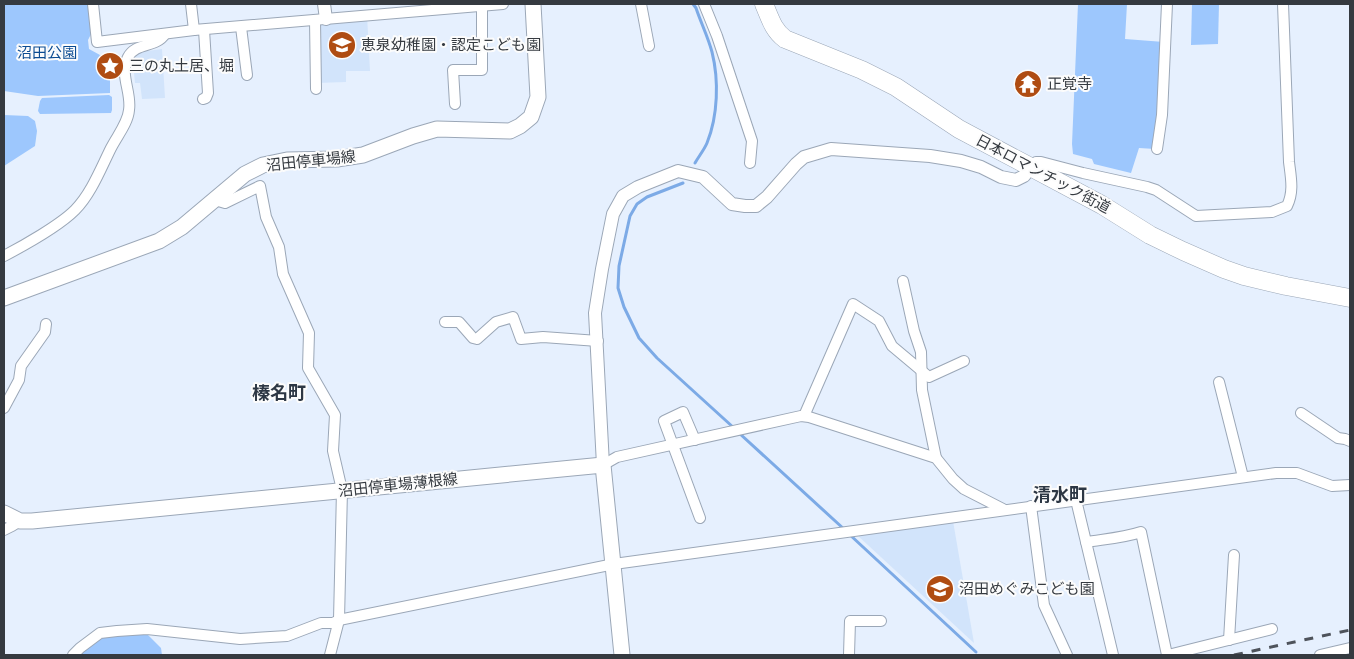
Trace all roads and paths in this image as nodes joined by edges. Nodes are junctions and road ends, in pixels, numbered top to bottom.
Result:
1 (93, 4) edge
2 (190, 4) edge
3 (324, 4) edge
4 (503, 4) edge
5 (533, 4) edge
6 (641, 4) edge
7 (704, 4) edge
8 (764, 4) edge
9 (1167, 4) edge
10 (1283, 4) edge
11 (487, 5) edge
12 (321, 19) junction
13 (241, 27) junction
14 (199, 30) junction
15 (166, 34) junction
16 (649, 46) dead end
17 (247, 75) dead end
18 (316, 89) dead end
19 (203, 98) dead end
20 (454, 104) dead end
21 (1157, 149) dead end
22 (750, 163) dead end
23 (1032, 167) junction
24 (215, 200) junction
25 (4, 256) edge
26 (903, 281) dead end
27 (4, 298) edge
28 (1350, 298) edge
29 (445, 322) dead end
30 (46, 324) dead end
31 (598, 341) junction
32 (964, 361) dead end
33 (922, 374) junction
34 (1219, 382) dead end
35 (4, 408) edge
36 (1301, 413) dead end
37 (804, 416) junction
38 (695, 440) junction
39 (1350, 442) edge
40 (674, 445) junction
41 (936, 458) junction
42 (604, 465) junction
43 (1243, 477) junction
44 (1350, 485) edge
45 (342, 490) junction
46 (1076, 500) junction
47 (1031, 506) junction
48 (1003, 510) junction
49 (4, 513) edge
50 (700, 518) dead end
51 (20, 521) junction
52 (4, 530) edge
53 (1086, 542) junction
54 (1234, 555) dead end
55 (614, 564) junction
56 (339, 620) junction
57 (881, 621) dead end
58 (1272, 629) dead end
59 (1229, 640) junction
60 (1350, 648) edge
61 (72, 655) edge
62 (330, 655) edge
63 (622, 655) edge
64 (849, 655) edge
65 (1067, 655) edge
66 (1113, 655) edge
67 (1168, 655) edge
68 (1320, 655) edge

1 - 15 street
2 - 14 street
3 - 12 street
4 - 11 street
5 - 24 main road, 沼田停車場線
6 - 16 street
7 - 22 street
8 - 23 highway, 日本ロマンチック街道
9 - 21 street
10 - 23 street
11 - 12 street
11 - 20 street
12 - 13 street
12 - 18 street
13 - 14 street
13 - 17 street
14 - 15 street
14 - 19 street
15 - 25 street
23 - 28 highway, 日本ロマンチック街道
23 - 31 street
24 - 27 main road, 沼田停車場線
24 - 45 street
26 - 33 street
29 - 31 street
30 - 35 street
31 - 42 street
32 - 33 street
33 - 37 street
33 - 41 street
34 - 43 street
36 - 39 street
37 - 38 street
37 - 41 street
38 - 40 street
38 - 40 street
40 - 42 street
40 - 50 street
41 - 48 street
42 - 45 main road, 沼田停車場薄根線
42 - 55 main road
43 - 44 street
43 - 46 street
45 - 51 main road, 沼田停車場薄根線
45 - 56 street
46 - 47 street
46 - 53 street
47 - 48 street
47 - 65 street
48 - 55 street
49 - 51 main road
51 - 52 street
53 - 66 street
53 - 67 street
54 - 59 street
55 - 56 street
55 - 63 main road
56 - 61 street
56 - 62 street
57 - 64 street
58 - 59 street
59 - 67 street
60 - 68 street

